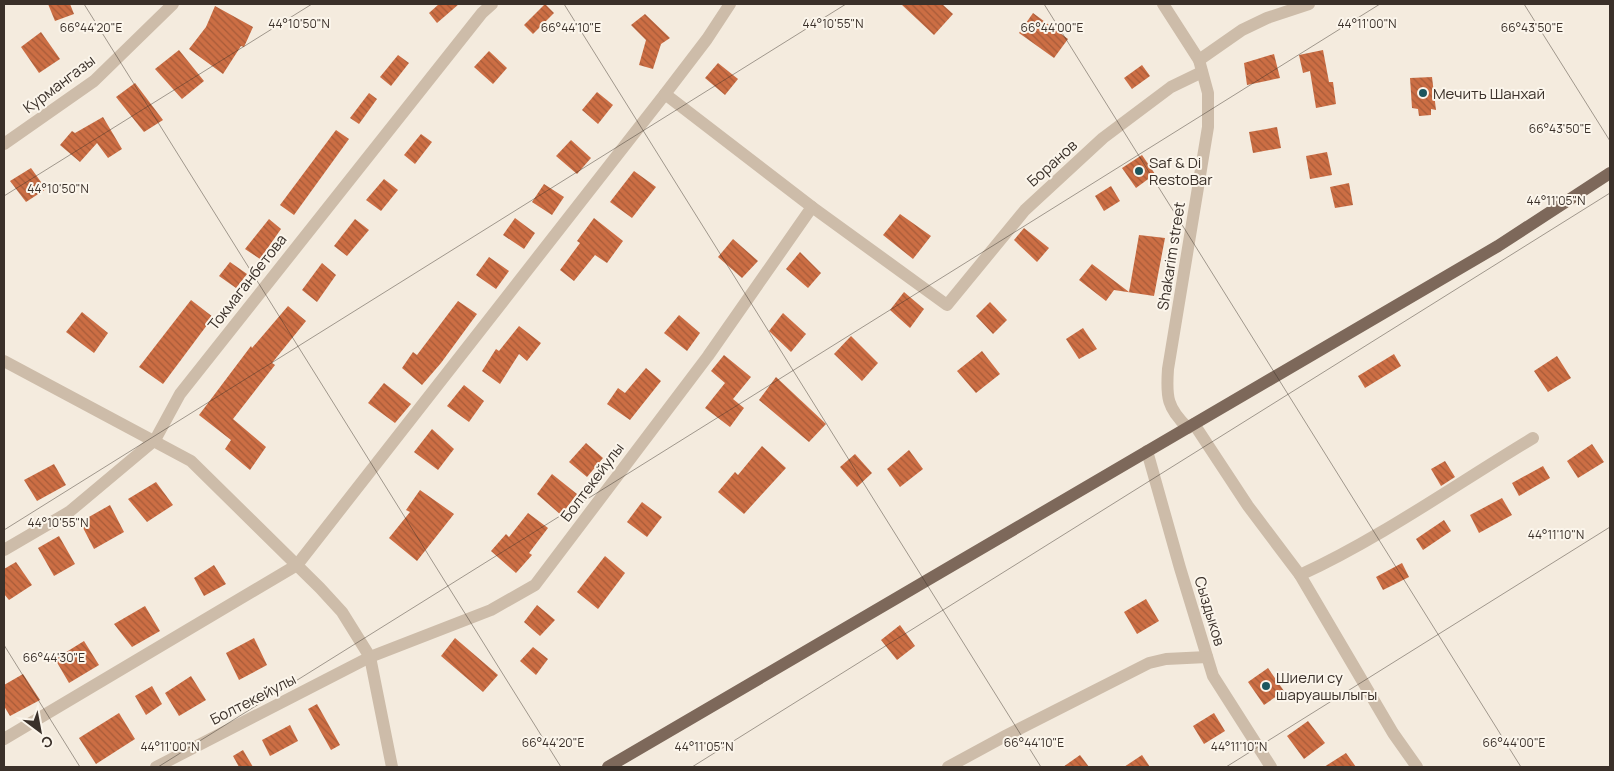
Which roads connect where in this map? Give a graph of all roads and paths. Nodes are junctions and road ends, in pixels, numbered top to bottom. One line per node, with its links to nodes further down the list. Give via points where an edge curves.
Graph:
1 (173, 4): 8 (street, Курмангазы, via 94,81)
2 (492, 4): 14 (street, Токмаганбетова, via 180,394)
3 (730, 4): 7 (street)
4 (1163, 4): 6 (street, Shakarim street)
5 (1309, 4): 6 (street, Боранов, via 1242,30)
6 (1201, 66): 10 (street, Боранов, via 1104,138 1025,210 947,305); 12 (street, Shakarim street, via 1208,93 1208,127 1166,391 1170,407)
7 (665, 94): 10 (street); 17 (street)
8 (4, 144)
9 (1610, 173): 12 (main road, via 1498,246)
10 (812, 207): 19 (street, Болтекейулы, via 708,356 534,585 491,610)
11 (9, 363): 14 (street)
12 (1191, 426): 15 (main road); 18 (street, Shakarim street)
13 (1532, 438): 18 (street, via 1374,535)
14 (155, 440): 16 (street, Токмаганбетова, via 69,512); 17 (street, via 190,461)
15 (1147, 451): 20 (street, Сыздыков); 24 (main road)
16 (4, 550)
17 (297, 565): 19 (street, via 342,612); 21 (street)
18 (1300, 575): 27 (street, Shakarim street, via 1393,733)
19 (370, 657): 22 (street, Болтекейулы); 23 (street)
20 (1207, 657): 25 (street, via 1149,663); 26 (street, Сыздыков, via 1213,676)
21 (4, 739)
22 (156, 767)
23 (392, 767)
24 (608, 767)
25 (948, 767)
26 (1271, 767)
27 (1417, 767)

